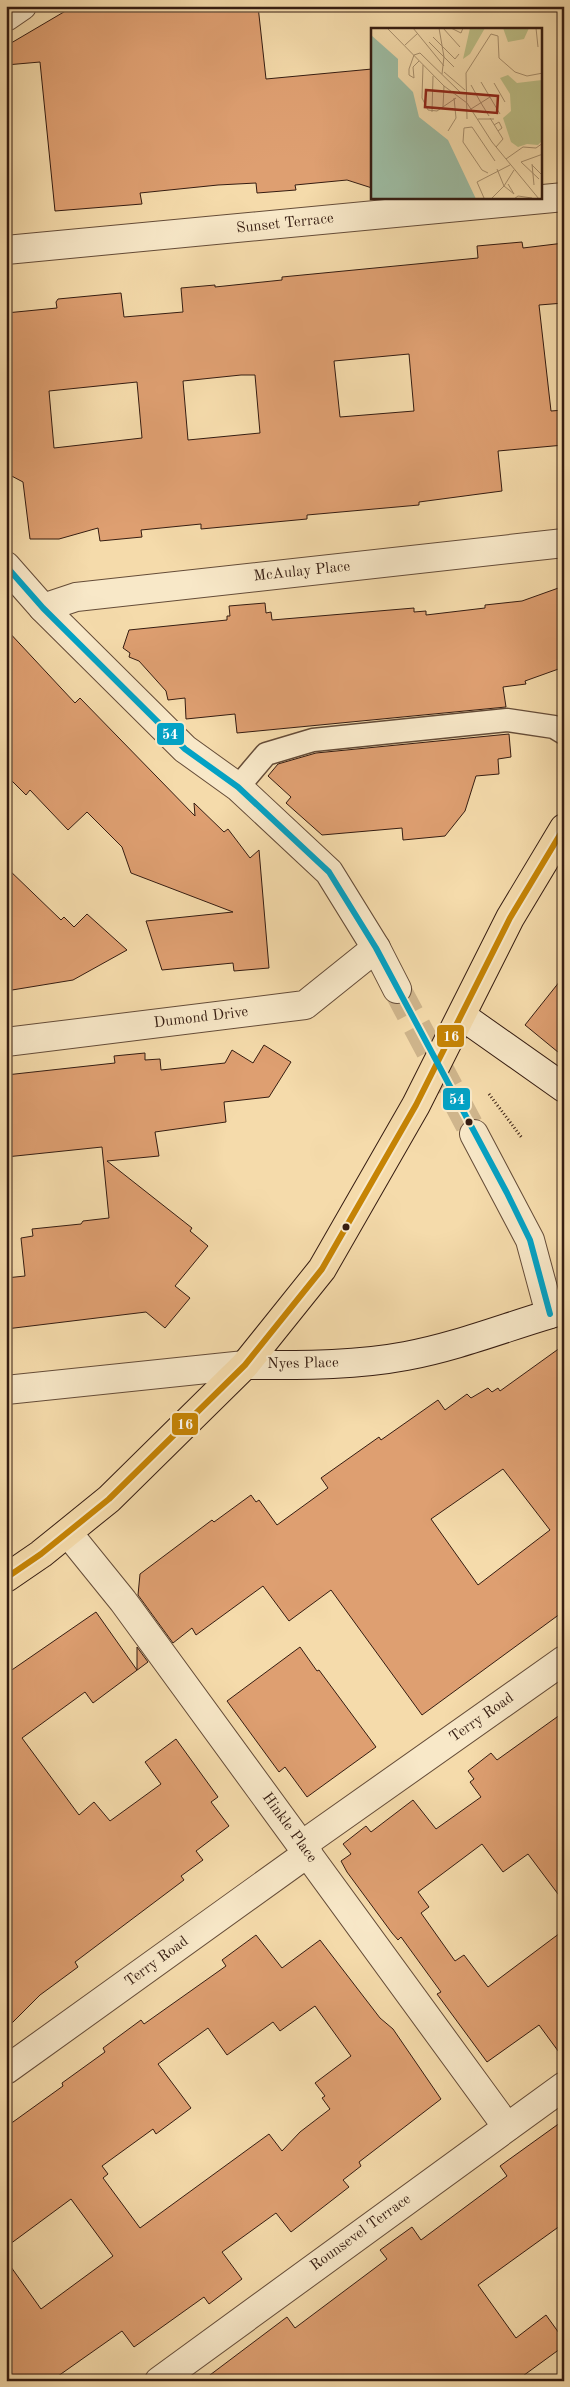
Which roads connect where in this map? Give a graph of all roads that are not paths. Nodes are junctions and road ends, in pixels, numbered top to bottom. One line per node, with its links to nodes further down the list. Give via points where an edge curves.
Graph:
1 (22, 6): 2 (street)
2 (6, 17)
3 (564, 197): 4 (street, Sunset Terrace)
4 (6, 250)
5 (564, 543): 7 (street, McAulay Place, via 76,597)
6 (6, 566): 7 (street)
7 (43, 608): 9 (street, via 185,749)
8 (564, 733): 9 (lane, via 554,726 507,720 314,740 266,754)
9 (238, 787): 11 (street, via 329,872)
10 (564, 828): 13 (highway, via 510,918)
11 (376, 948): 12 (street); 14 (street, Dumond Drive, via 305,1006)
12 (397, 988)
13 (462, 1016): 15 (street); 18 (highway, via 416,1106 322,1269)
14 (6, 1042)
15 (564, 1088)
16 (474, 1134): 17 (street, via 530,1240)
17 (557, 1311): 18 (street, Nyes Place, via 453,1345 405,1356 351,1364)
18 (245, 1366): 19 (street, Nyes Place); 20 (highway, via 109,1499)
19 (6, 1390)
20 (68, 1533): 21 (highway); 23 (street, Hinkle Place, via 123,1601)
21 (6, 1578)
22 (564, 1660): 23 (street, Terry Road)
23 (305, 1849): 24 (street, Terry Road); 26 (street, Hinkle Place)
24 (6, 2070)
25 (564, 2086): 26 (street, Rounsevel Terrace)
26 (507, 2127): 27 (street, Rounsevel Terrace)
27 (159, 2381)

